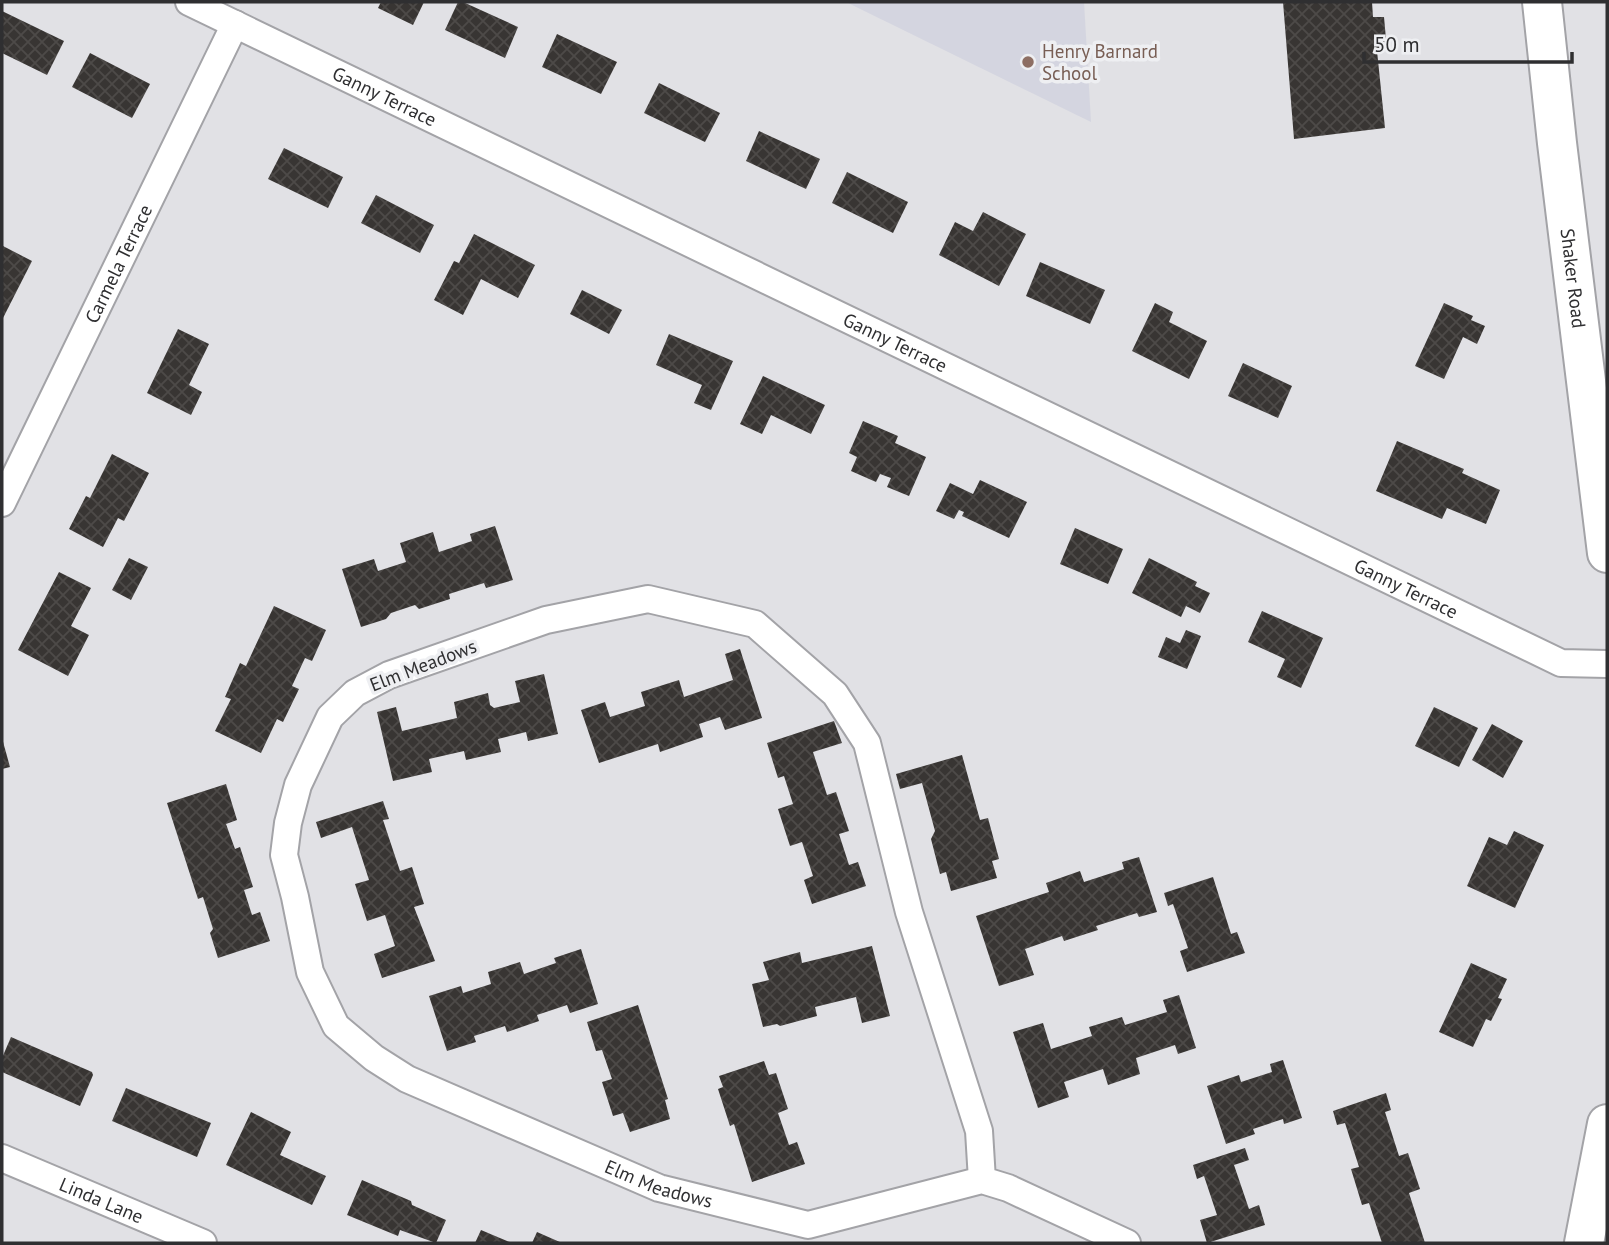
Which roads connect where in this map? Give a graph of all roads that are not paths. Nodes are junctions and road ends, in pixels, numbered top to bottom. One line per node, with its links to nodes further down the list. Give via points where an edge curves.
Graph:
1 (190, 2): 3 (street, Ganny Terrace)
2 (1542, 2): 5 (main road, Shaker Road)
3 (235, 24): 4 (street, Carmela Terrace); 6 (street, Ganny Terrace, via 1561,663)
4 (2, 503)
5 (1607, 554)
6 (1607, 664)
7 (1607, 1124): 12 (main road)
8 (2, 1158): 10 (street, Linda Lane)
9 (982, 1180): 9 (street, Elm Meadows, via 808,1225 659,1188 407,1079 374,1058 336,1026 310,972 284,855 298,785 330,717 355,693 389,674 546,620 648,598 755,624 835,694 867,743 909,912 979,1131); 11 (street)
10 (203, 1243)
11 (1127, 1243)
12 (1584, 1243)

